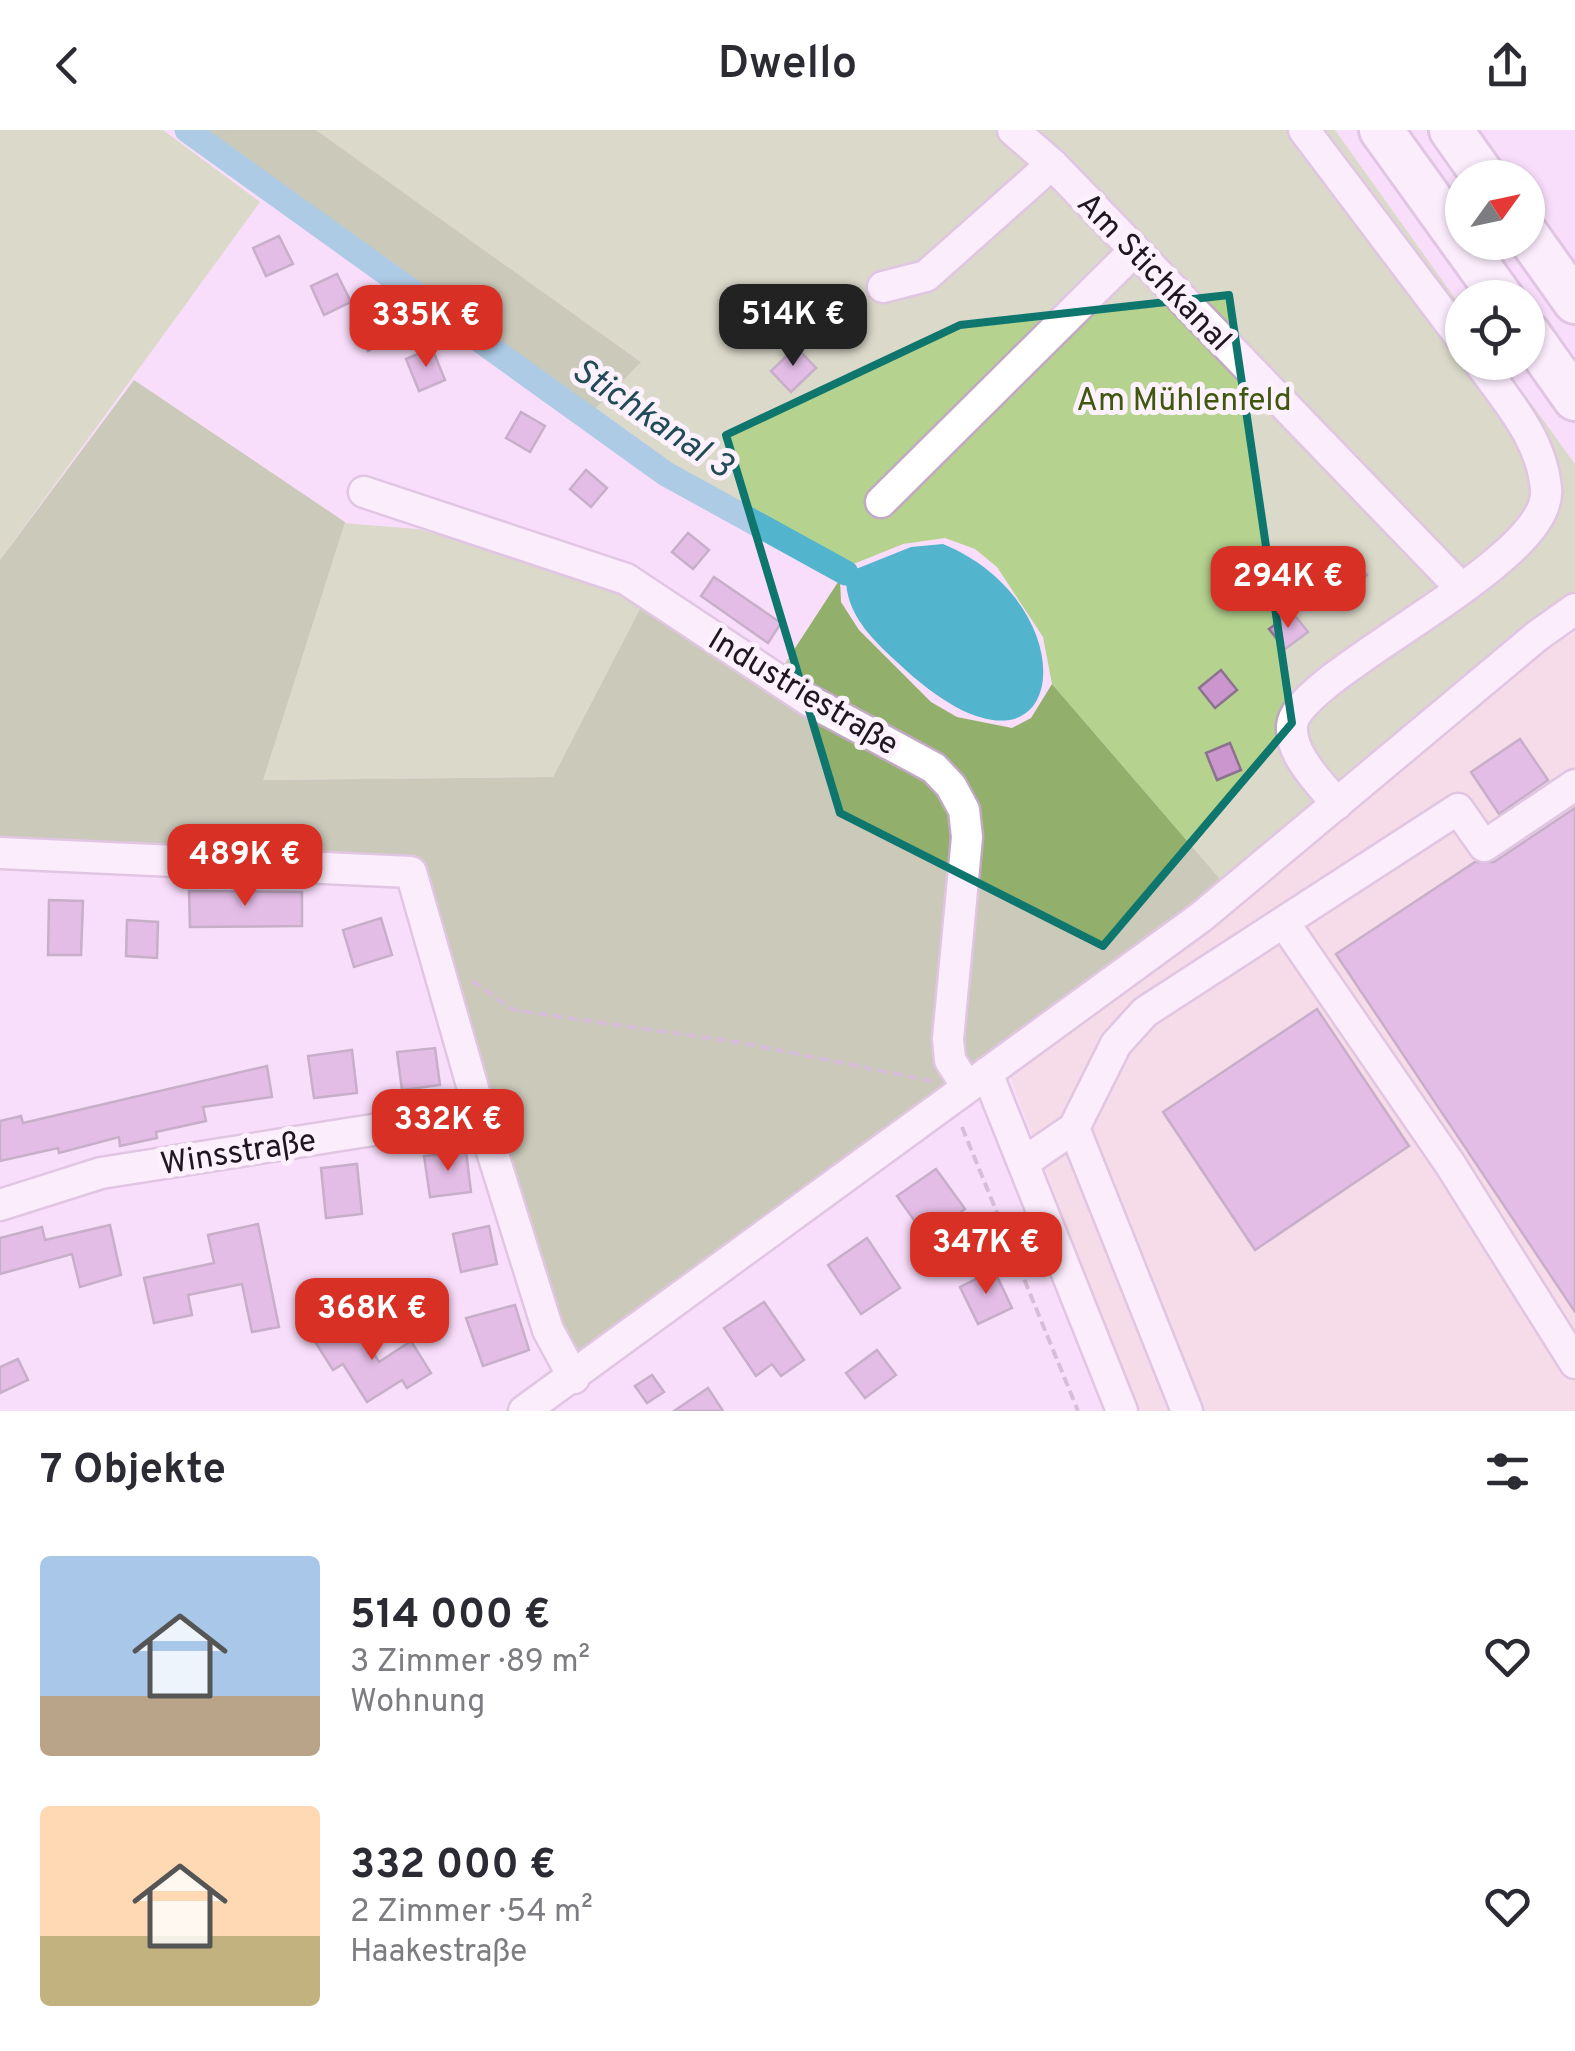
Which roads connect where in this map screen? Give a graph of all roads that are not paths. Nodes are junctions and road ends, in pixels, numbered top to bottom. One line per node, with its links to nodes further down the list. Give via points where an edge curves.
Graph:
1 (1012, 130): 6 (street, Am Stichkanal)
2 (1304, 130): 12 (street)
3 (1381, 130): 9 (highway)
4 (1451, 130): 5 (highway)
5 (1472, 160)
6 (1052, 164): 7 (street, Am Stichkanal); 10 (street, via 926,276)
7 (1135, 250): 17 (street); 18 (street, Am Stichkanal)
8 (1545, 260): 11 (highway)
9 (1489, 280)
10 (884, 287)
11 (1575, 302)
12 (1445, 317)
13 (1545, 357): 15 (highway)
14 (1491, 380): 18 (street, via 1534,442 1547,492 1544,513)
15 (1575, 399)
16 (364, 492): 24 (street, Industriestraße, via 626,579 810,701 942,777 964,810 968,837 948,1039 950,1060)
17 (881, 502)
18 (1461, 588): 21 (street, via 1299,709 1292,725 1297,749)
19 (1575, 610): 21 (street)
20 (1575, 785): 23 (street, via 1484,846 1458,809)
21 (1337, 804): 24 (street, via 1228,896)
22 (0, 853): 25 (street, via 411,872)
23 (1284, 923): 26 (street, via 1128,1026); 29 (street, via 1450,1164)
24 (968, 1087): 27 (street, Industriestraße); 30 (street)
25 (480, 1113): 28 (street, Winsstraße, via 101,1173); 30 (street, via 548,1330)
26 (1074, 1128): 27 (street); 33 (street)
27 (1023, 1163): 32 (street, Industriestraße)
28 (0, 1205)
29 (1575, 1363)
30 (574, 1378): 31 (street)
31 (524, 1411)
32 (1122, 1411)
33 (1187, 1411)

